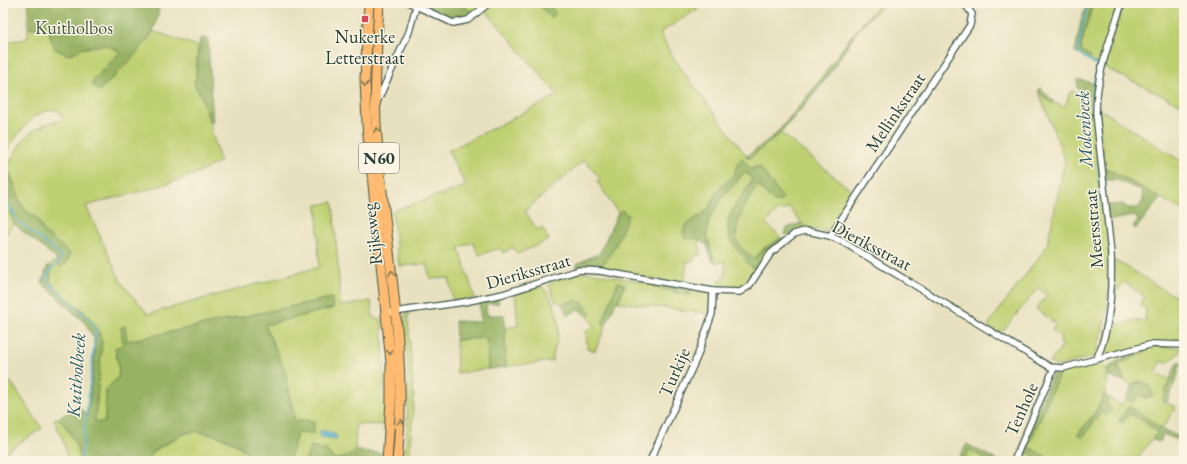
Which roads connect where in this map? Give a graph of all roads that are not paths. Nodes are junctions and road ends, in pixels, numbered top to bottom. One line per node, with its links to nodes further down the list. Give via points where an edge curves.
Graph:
1 (369, 3): 11 (highway, Rijksweg / N60, one-way to 11, via 365,79 367,125)
2 (379, 3): 7 (highway, Rijksweg / N60)
3 (489, 3): 6 (street, via 468,20 456,23 451,23)
4 (964, 3): 8 (street, Mellinkstraat, via 972,14 970,25)
5 (1122, 3): 13 (street, Meersstraat, via 1102,64 1096,101 1111,267 1108,311)
6 (414, 4): 7 (street, via 409,32)
7 (376, 104): 10 (highway, Rijksweg / N60, one-way to 7, via 381,176)
8 (830, 236): 9 (street, Dieriksstraat, via 805,231 794,234 771,253 747,289 735,292); 14 (street, Dieriksstraat)
9 (713, 291): 10 (street, Dieriksstraat, via 600,271 579,270 503,294); 17 (street, Turkije, via 712,314 697,357)
10 (397, 312): 11 (street, Dieriksstraat); 16 (highway, Rijksweg / N60, one-way to 10, via 402,393)
11 (387, 313): 15 (highway, Rijksweg / N60, one-way to 15, via 392,388)
12 (1184, 345): 13 (street, via 1153,344)
13 (1097, 358): 14 (street, via 1063,368)
14 (1054, 368): 18 (street, Tenhole)
15 (387, 461)
16 (397, 461)
17 (650, 461)
18 (1014, 461)

